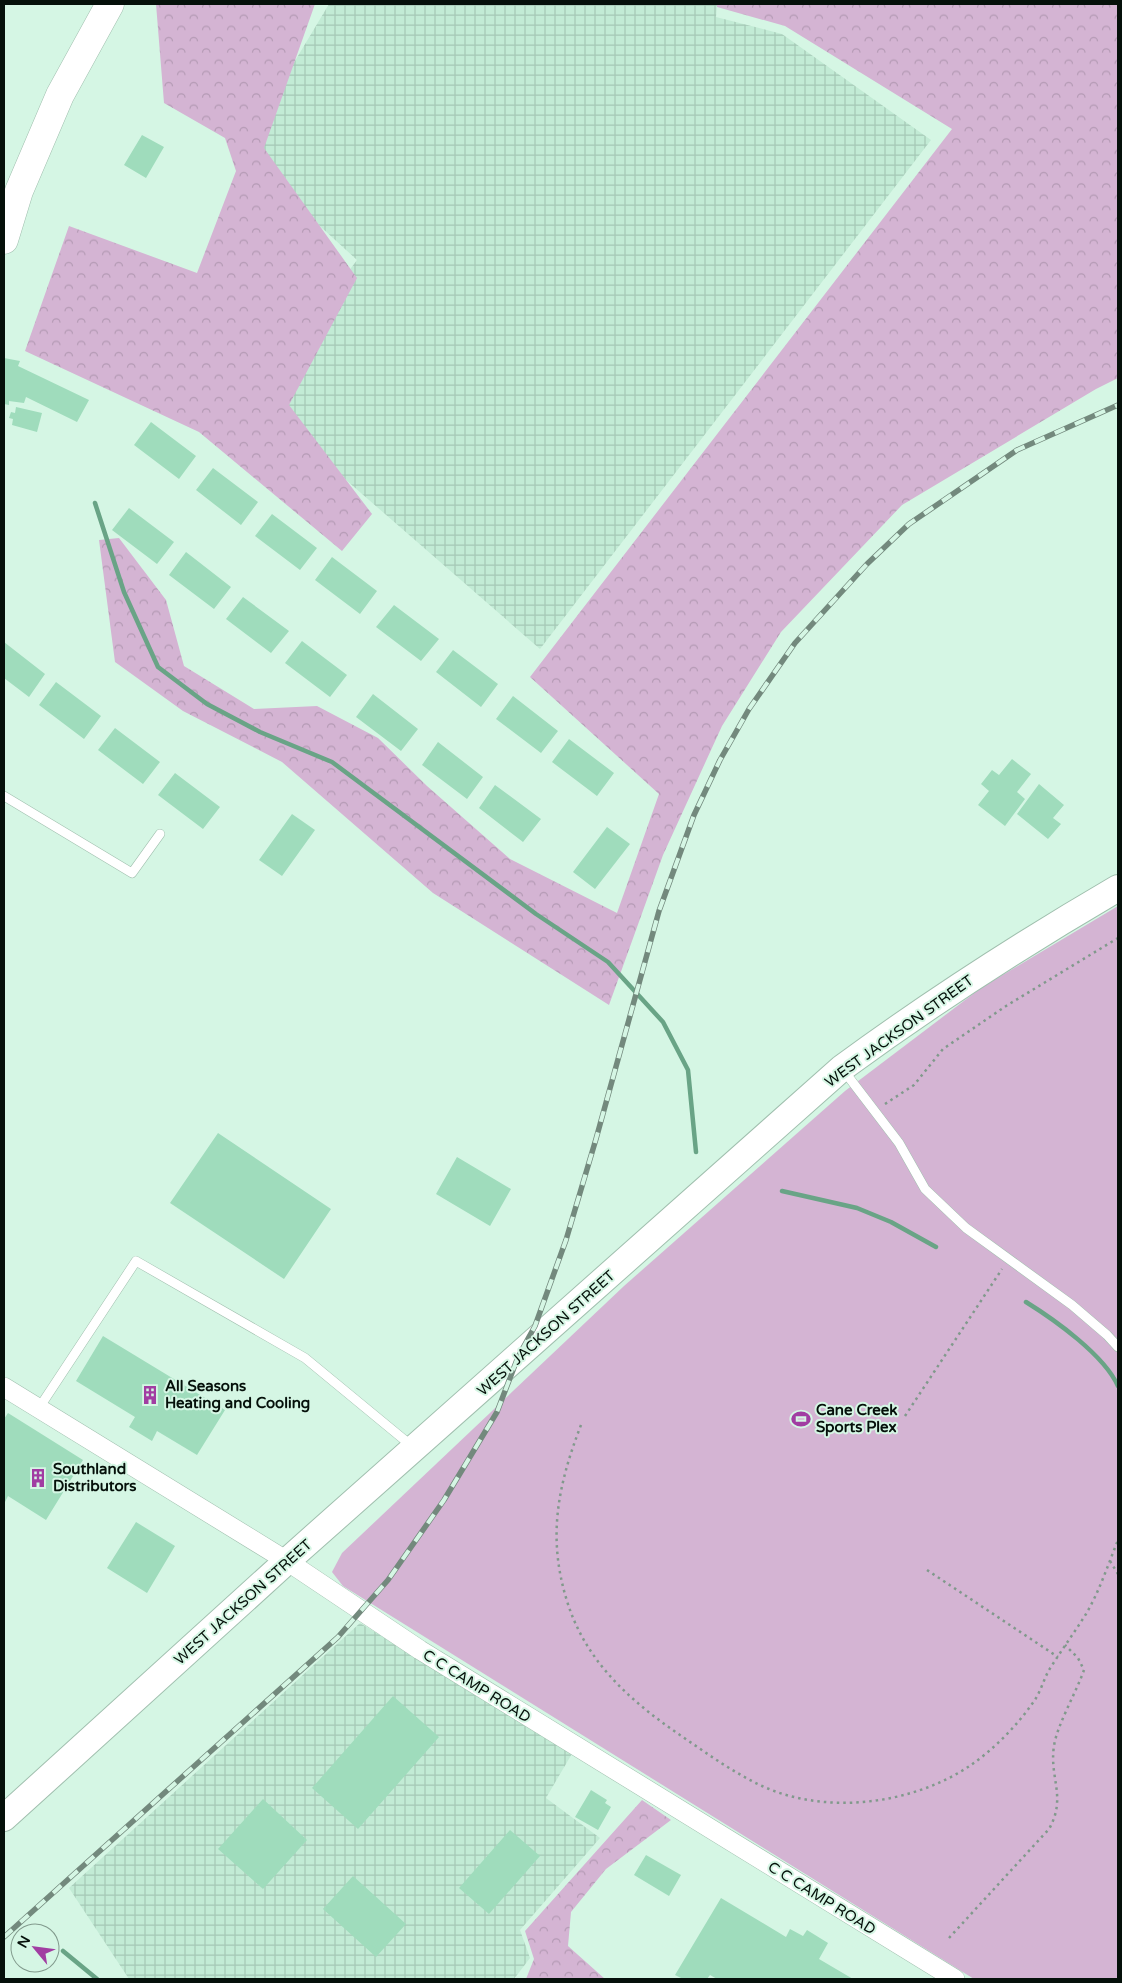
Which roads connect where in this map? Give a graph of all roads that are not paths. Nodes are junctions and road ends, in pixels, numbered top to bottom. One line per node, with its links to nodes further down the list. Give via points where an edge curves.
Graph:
1 (110, 4): 2 (main road, via 60,95 19,191)
2 (4, 240)
3 (4, 796): 4 (lane, via 132,873)
4 (160, 834)
5 (1118, 888): 6 (street, WEST JACKSON STREET, via 1042,932 928,1006)
6 (842, 1068): 7 (lane, via 899,1143 925,1189 966,1228 1072,1305 1108,1334); 10 (street, WEST JACKSON STREET)
7 (1118, 1347)
8 (4, 1387): 9 (street, C C CAMP ROAD)
9 (39, 1408): 10 (lane, via 136,1261 306,1358); 11 (street, C C CAMP ROAD)
10 (415, 1449): 11 (street, WEST JACKSON STREET)
11 (288, 1561): 12 (street, WEST JACKSON STREET); 13 (street, C C CAMP ROAD, via 420,1650)
12 (4, 1818)
13 (955, 1979)

